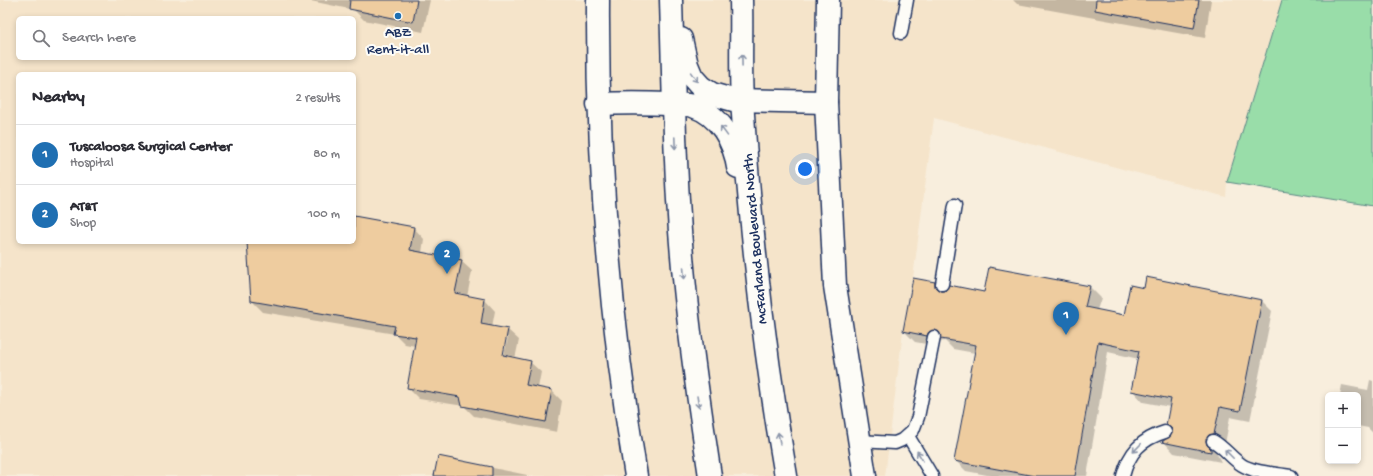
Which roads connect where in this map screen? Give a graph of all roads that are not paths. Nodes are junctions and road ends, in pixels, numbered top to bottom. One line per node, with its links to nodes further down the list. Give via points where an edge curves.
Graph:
1 (598, 0): 9 (main road)
2 (672, 0): 7 (main road, one-way to 7, via 692,77 712,94); 10 (main road)
3 (741, 0): 7 (main road, McFarland Boulevard North, one-way to 3)
4 (828, 0): 8 (main road)
5 (907, 0): 6 (lane)
6 (900, 33)
7 (742, 99): 8 (main road); 12 (main road, McFarland Boulevard North)
8 (826, 102): 17 (main road, via 835,286)
9 (598, 104): 10 (main road); 19 (main road, via 617,354)
10 (674, 104): 12 (main road, one-way to 10, via 736,154 723,128 713,118 692,106); 20 (main road, one-way to 20, via 686,296)
11 (956, 205): 13 (lane)
12 (752, 221): 21 (main road, McFarland Boulevard North, one-way to 12, via 763,335)
13 (942, 284)
14 (934, 337): 16 (lane, via 916,423)
15 (1165, 432): 24 (lane, one-way to 24, via 1154,435 1137,447 1126,464)
16 (908, 436): 17 (lane, via 887,444); 23 (lane, one-way to 16)
17 (859, 441): 22 (main road)
18 (1213, 441): 25 (lane, one-way to 18, via 1248,468)
19 (636, 476)
20 (710, 476)
21 (786, 476)
22 (865, 476)
23 (932, 476)
24 (1123, 476)
25 (1291, 476)

